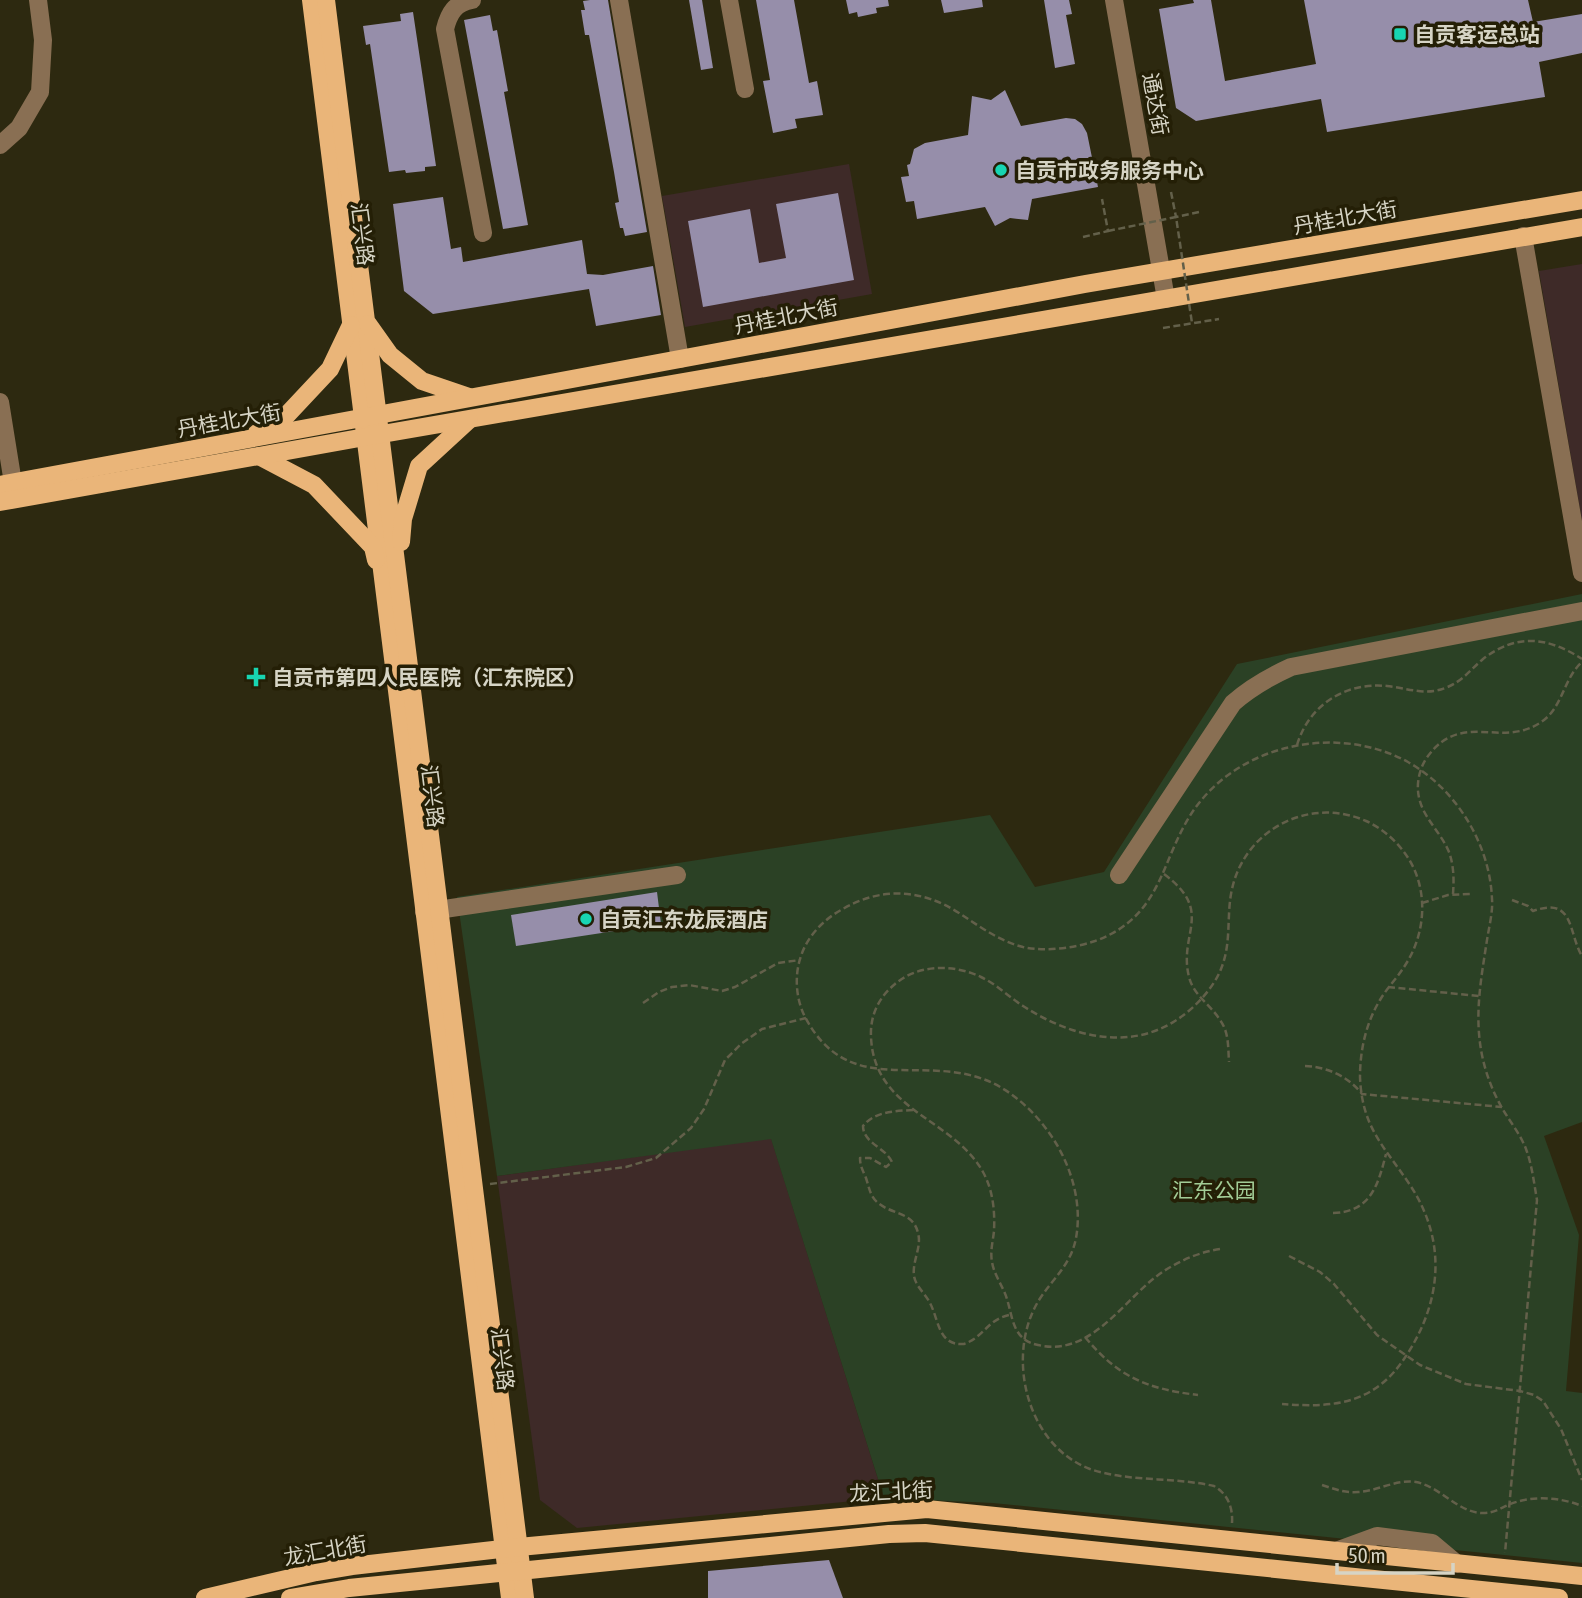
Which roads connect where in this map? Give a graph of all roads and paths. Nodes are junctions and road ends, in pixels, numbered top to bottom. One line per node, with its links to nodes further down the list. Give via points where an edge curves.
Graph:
1 (38, 0): 9 (street, via 43,40 40,92 19,128)
2 (311, 0): 23 (main road, 汇兴路)
3 (326, 0): 23 (main road)
4 (472, 0): 17 (street, via 455,7 445,29)
5 (619, 0): 26 (street)
6 (729, 0): 8 (street)
7 (1114, 0): 20 (street, 通达街)
8 (746, 89)
9 (0, 145)
10 (1171, 192): 14 (path)
11 (1102, 199): 16 (path)
12 (1582, 200): 20 (main road, 丹桂北大街)
13 (1199, 212): 14 (path)
14 (1176, 217): 16 (path, bridge); 24 (path, bridge)
15 (1582, 227): 18 (main road, 丹桂北大街)
16 (1108, 231): 19 (path)
17 (483, 233)
18 (1523, 236): 21 (main road, 丹桂北大街); 36 (street)
19 (1083, 237)
20 (1162, 271): 21 (street, 通达街); 26 (main road, 丹桂北大街)
21 (1166, 299): 30 (main road, 丹桂北大街)
22 (1219, 319): 24 (path)
23 (358, 323): 27 (main road, via 422,382); 29 (main road, 汇兴路); 32 (main road, via 330,369 285,417)
24 (1192, 323): 25 (path)
25 (1163, 328)
26 (680, 359): 27 (main road, 丹桂北大街)
27 (472, 398): 29 (main road, 丹桂北大街)
28 (0, 402): 34 (street)
29 (370, 417): 31 (main road, 汇兴路); 32 (main road, 丹桂北大街)
30 (470, 419): 31 (main road, 丹桂北大街); 37 (main road, via 419,466)
31 (372, 436): 33 (main road, 丹桂北大街); 37 (main road, 汇兴路)
32 (247, 440): 34 (main road, 丹桂北大街)
33 (259, 456): 35 (main road, 丹桂北大街); 37 (main road, via 314,485 373,547)
34 (6, 484)
35 (0, 502)
36 (1582, 573)
37 (391, 584): 49 (main road, 汇兴路)
38 (1582, 611): 42 (street, via 1292,667 1269,677 1233,703)
39 (1582, 661): 40 (path, via 1553,645 1526,640 1495,651 1444,689 1355,688 1321,706 1309,718); 41 (path, via 1545,719 1506,734 1481,730 1455,733 1433,748)
40 (1297, 745): 41 (path, via 1348,743 1378,750); 43 (path, via 1253,760 1217,785 1185,825)
41 (1420, 771): 45 (path, via 1420,801 1453,865); 53 (path, via 1458,805 1476,835 1486,869 1493,900)
42 (1119, 874)
43 (1164, 874): 51 (path, via 1156,891 1122,927 1075,947 1025,947 1001,939 929,897 879,894 828,918 813,934); 54 (path, via 1176,883 1191,909 1189,976)
44 (677, 875): 49 (street)
45 (1453, 894): 46 (path); 48 (path)
46 (1471, 894)
47 (1512, 900): 50 (path, via 1533,911 1560,910 1568,918)
48 (1422, 903): 52 (path, via 1416,944); 54 (path, via 1407,856 1374,825 1331,812 1287,821 1262,837 1243,860 1232,888 1227,951 1217,978)
49 (432, 911): 64 (main road); 80 (main road, 汇兴路)
50 (1582, 956)
51 (800, 960): 55 (path, via 778,963 722,991 673,987); 56 (path, via 796,979)
52 (1388, 988): 53 (path); 60 (path, via 1366,1031 1361,1053)
53 (1479, 996): 61 (path, via 1482,1056)
54 (1200, 1000): 57 (path, via 1221,1020 1229,1042); 59 (path, via 1157,1030 1111,1038 1060,1026 978,975 924,970 896,983 873,1013 871,1043)
55 (643, 1003)
56 (806, 1018): 59 (path, via 828,1047 847,1060); 64 (path, via 762,1029 741,1044 725,1060 691,1128 656,1158 626,1167)
57 (1229, 1062)
58 (1305, 1066): 60 (path, via 1348,1079)
59 (876, 1069): 62 (path); 70 (path, via 927,1069 985,1079 1031,1109 1064,1156 1075,1189 1077,1236 1069,1260 1039,1300)
60 (1362, 1094): 61 (path); 63 (path, via 1371,1129)
61 (1502, 1107): 72 (path, via 1526,1149 1537,1200)
62 (914, 1110): 68 (path, via 962,1145 988,1184 994,1216 992,1263); 68 (path, via 885,1112 863,1126 866,1136 892,1162 886,1167 860,1158 870,1191 879,1204 905,1215 915,1225 919,1243 914,1276 943,1336 964,1344 995,1319)
63 (1386, 1154): 65 (path, via 1379,1184 1371,1195 1353,1210); 71 (path, via 1428,1219 1436,1263 1425,1323)
64 (474, 1186): 80 (main road)
65 (1333, 1213)
66 (1220, 1249): 69 (path, via 1162,1272)
67 (1289, 1256): 71 (path, via 1320,1272 1377,1335)
68 (1009, 1315): 70 (path)
69 (1085, 1337): 70 (path, via 1060,1346); 73 (path, via 1113,1366 1142,1384)
70 (1025, 1340): 79 (path, via 1022,1368 1029,1401 1056,1445 1096,1471 1214,1486 1224,1492 1230,1507)
71 (1406, 1356): 72 (path, via 1450,1380); 74 (path, via 1380,1384 1347,1402)
72 (1520, 1391): 75 (path, via 1543,1401 1553,1413); 77 (path)
73 (1198, 1395)
74 (1282, 1404)
75 (1582, 1480)
76 (1322, 1485): 77 (path, via 1359,1492 1412,1481 1476,1513 1496,1512)
77 (1509, 1504): 78 (path, via 1542,1498); 81 (path)
78 (1582, 1506)
79 (1231, 1541): 80 (main road, 龙汇北街, via 927,1509); 81 (main road, 龙汇北街)
80 (511, 1547): 82 (main road); 85 (main road, 龙汇北街, via 316,1572)
81 (1504, 1569): 83 (main road, 龙汇北街)
82 (514, 1572): 84 (main road, 龙汇北街, via 876,1535 925,1534); 86 (main road, 龙汇北街); 87 (main road); 88 (main road)
83 (1582, 1576)
84 (1446, 1593): 89 (main road, 龙汇北街)
85 (205, 1598)
86 (290, 1598)
87 (510, 1598)
88 (525, 1598)
89 (1559, 1598)

